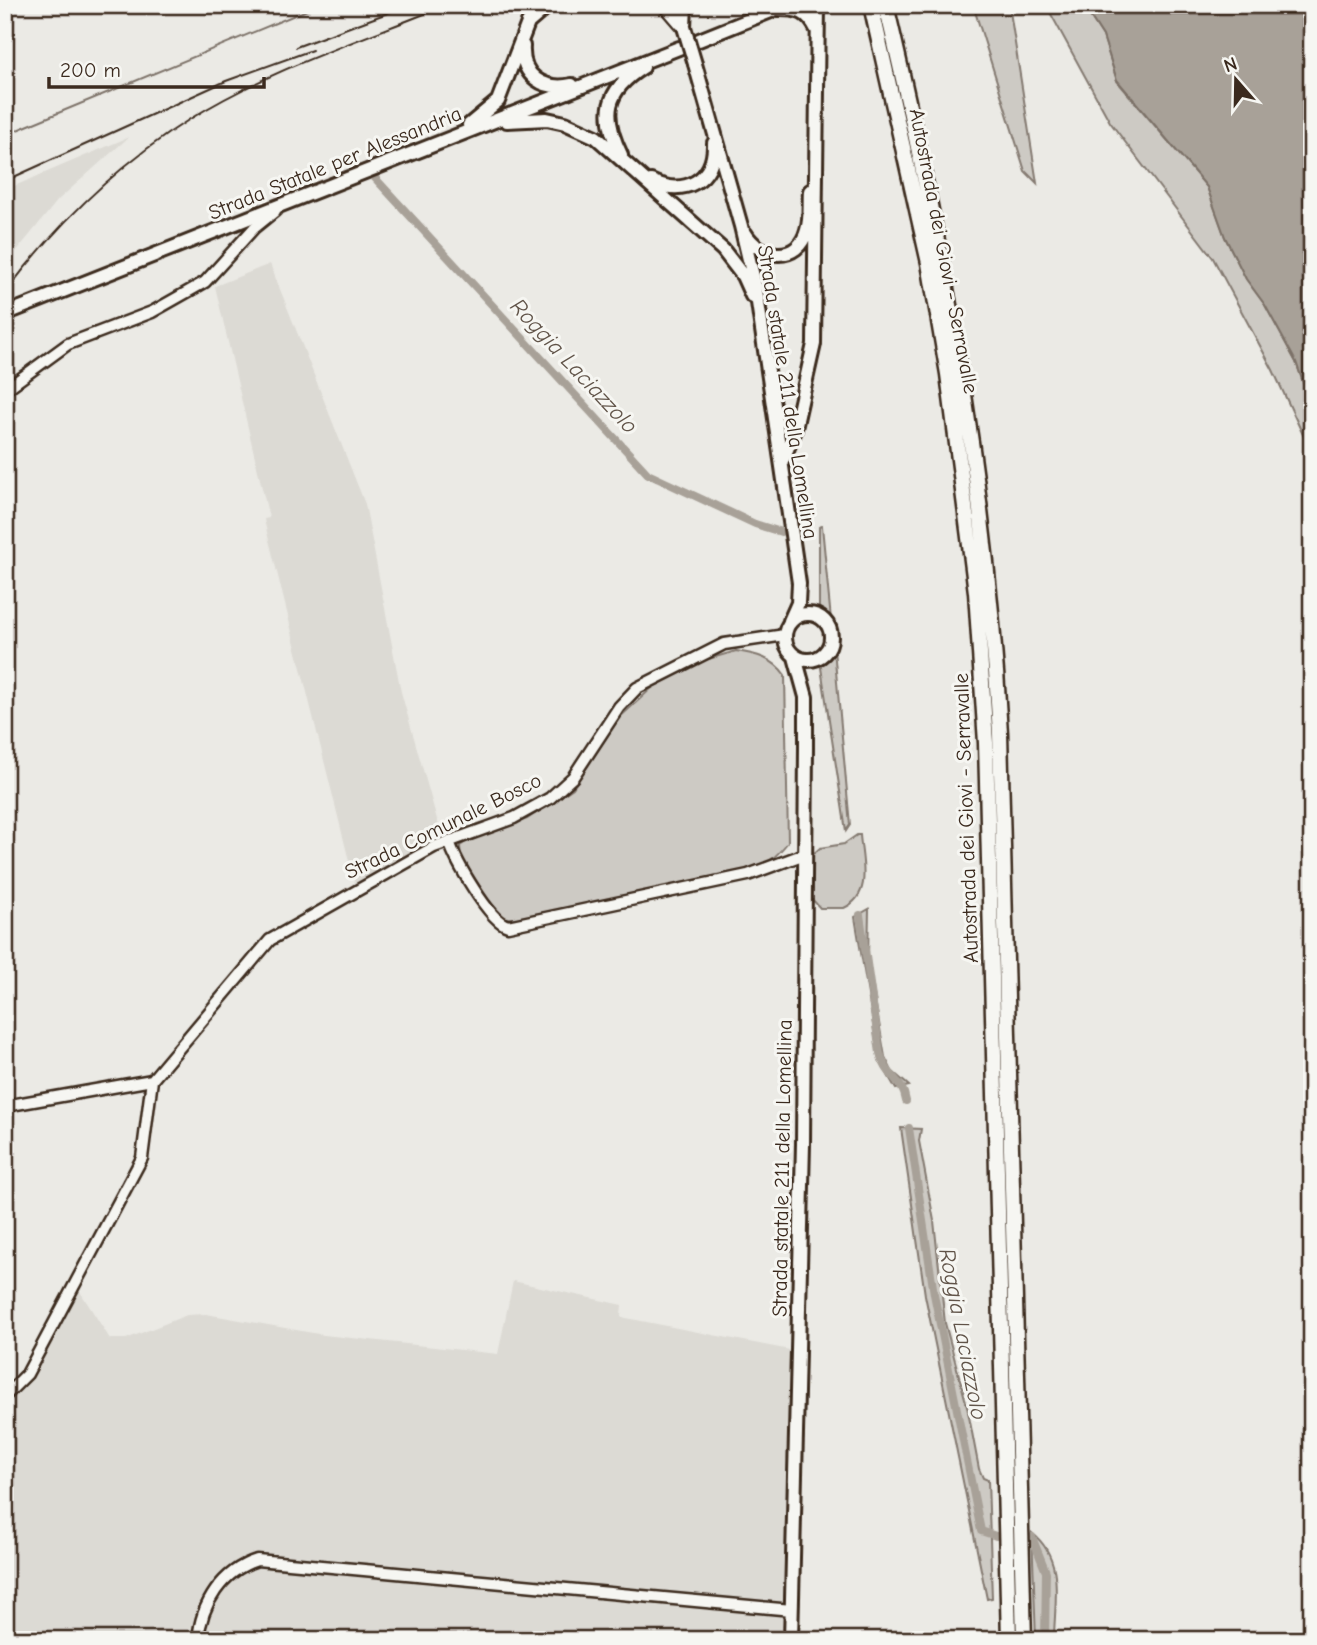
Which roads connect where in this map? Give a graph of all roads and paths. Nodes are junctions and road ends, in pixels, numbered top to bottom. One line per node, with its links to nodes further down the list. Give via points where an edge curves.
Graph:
1 (549, 5): 10 (main road, via 535,14)
2 (665, 5): 9 (main road)
3 (678, 5): 9 (main road, Strada statale 211 della Lomellina)
4 (685, 5): 9 (main road)
5 (818, 5): 11 (main road)
6 (828, 5): 11 (main road)
7 (781, 7): 11 (main road, via 802,11); 12 (main road)
8 (879, 8): 43 (highway, Autostrada dei Giovi - Serravalle, via 936,306 976,592 986,743); 44 (highway, Autostrada dei Giovi - Serravalle, via 953,314 976,464 995,642)
9 (684, 27): 16 (main road, Strada statale 211 della Lomellina, bridge)
10 (524, 31): 15 (main road, via 523,61 542,84 559,88); 18 (main road, via 498,101 478,120)
11 (818, 34): 19 (main road)
12 (699, 40)
13 (679, 48): 14 (main road, Strada Statale per Alessandria)
14 (666, 53): 15 (main road, Strada Statale per Alessandria); 20 (main road, via 623,82 612,99 611,131)
15 (609, 75): 17 (main road, Strada Statale per Alessandria)
16 (710, 115): 21 (main road, via 714,154 701,179 673,189); 23 (main road, Strada statale 211 della Lomellina)
17 (479, 127): 18 (main road, Strada Statale per Alessandria); 20 (main road, via 527,118 556,121 596,137)
18 (442, 141): 22 (main road, Strada Statale per Alessandria)
19 (816, 142): 23 (main road, via 808,229 799,246 767,254 754,246); 27 (main road, via 814,344 794,433)
20 (623, 158): 21 (main road)
21 (644, 178): 25 (main road, via 733,261)
22 (288, 203): 24 (main road, Strada Statale per Alessandria); 26 (street, via 254,228 205,282 152,312 68,344)
23 (741, 226): 25 (main road, Strada statale 211 della Lomellina)
24 (5, 314)
25 (762, 324): 27 (main road, Strada statale 211 della Lomellina)
26 (5, 390)
27 (782, 461): 28 (main road, Strada statale 211 della Lomellina)
28 (799, 583): 29 (main road, Strada statale 211 della Lomellina); 30 (main road, Strada statale 211 della Lomellina, via 798,603)
29 (819, 617): 30 (main road, via 802,614); 33 (main road, Strada statale 211 della Lomellina, via 831,637 830,647)
30 (790, 621): 31 (main road, Strada statale 211 della Lomellina)
31 (785, 635): 32 (main road, Strada statale 211 della Lomellina); 35 (street, Strada Comunale Bosco, via 724,644 637,688 562,788 522,814)
32 (795, 657): 33 (main road); 34 (main road, Strada statale 211 della Lomellina)
33 (819, 658): 34 (main road, Strada statale 211 della Lomellina)
34 (806, 697): 36 (main road, Strada statale 211 della Lomellina)
35 (449, 841): 36 (street, via 494,918 508,926 760,872); 37 (street, Strada Comunale Bosco, via 271,940)
36 (805, 855): 40 (main road, Strada statale 211 della Lomellina)
37 (152, 1080): 38 (street); 39 (street, via 142,1158 27,1374)
38 (5, 1106)
39 (5, 1396)
40 (792, 1610): 41 (street, via 257,1560 223,1580 201,1622); 42 (main road, Strada statale 211 della Lomellina)
41 (198, 1640)
42 (792, 1640)
43 (1009, 1640)
44 (1024, 1640)

